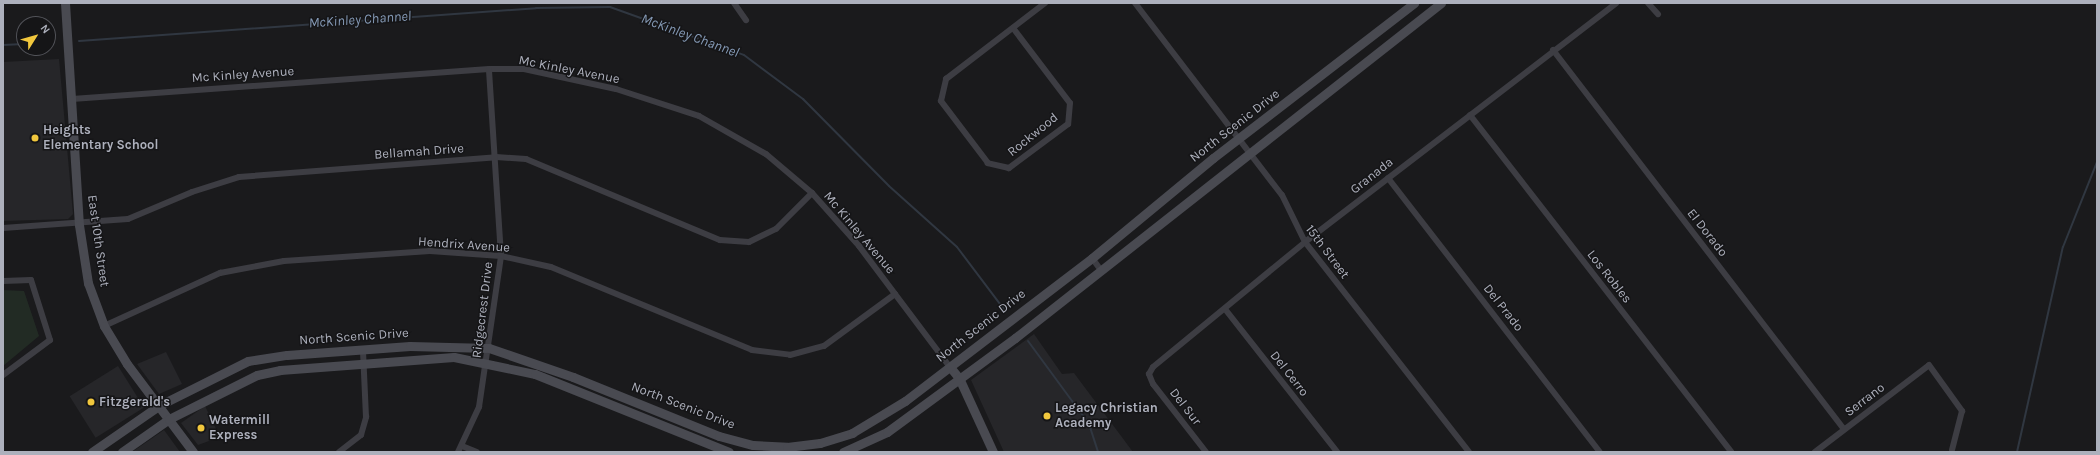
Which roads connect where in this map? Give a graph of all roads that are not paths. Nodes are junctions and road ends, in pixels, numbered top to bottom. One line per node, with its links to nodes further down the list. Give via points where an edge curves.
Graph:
1 (65, 3): 14 (main road, East 10th Street)
2 (734, 3): 10 (street)
3 (1045, 3): 11 (street, Rockwood)
4 (1135, 3): 16 (street, 15th Street)
5 (1414, 3): 16 (main road, North Scenic Drive)
6 (1441, 3): 17 (main road)
7 (1616, 3): 12 (street, Granada)
8 (1648, 3): 9 (street)
9 (1658, 14)
10 (746, 20)
11 (1013, 28): 11 (street, Rockwood, via 946,79 941,101 988,163 1010,168 1068,124 1070,103)
12 (1553, 50): 15 (street, Granada); 42 (street, El Dorado)
13 (489, 69): 14 (street, Mc Kinley Avenue); 18 (street, Ridgecrest Drive); 20 (street, Mc Kinley Avenue, via 524,69 608,88 699,116 766,154)
14 (72, 99): 21 (main road, East 10th Street)
15 (1470, 115): 19 (street, Granada); 59 (street, Los Robles)
16 (1239, 139): 17 (street, 15th Street); 25 (main road, North Scenic Drive)
17 (1249, 152): 23 (street, 15th Street, via 1282,195); 26 (main road)
18 (496, 158): 20 (street, Bellamah Drive, via 526,159 720,240 749,242 776,229); 21 (street, Bellamah Drive, via 238,177 192,192 128,219); 24 (street, Ridgecrest Drive)
19 (1388, 178): 23 (street, Granada); 58 (street, Del Prado)
20 (812, 193): 28 (street, Mc Kinley Avenue)
21 (79, 225): 22 (street, Bellamah Drive); 30 (main road, East 10th Street, via 88,283)
22 (3, 228)
23 (1304, 242): 29 (street, Granada); 57 (street, 15th Street)
24 (501, 256): 28 (street, Hendrix Avenue, via 551,267 752,350 790,355 824,346); 30 (street, Hendrix Avenue, via 430,251 284,261 220,273); 31 (street, Ridgecrest Drive)
25 (1092, 258): 26 (street); 35 (main road, North Scenic Drive)
26 (1100, 269): 38 (main road)
27 (3, 281): 37 (street, via 31,280 50,340)
28 (895, 294): 35 (street, Mc Kinley Avenue)
29 (1225, 309): 36 (street, Granada); 56 (street, Del Cerro)
30 (104, 326): 39 (main road, East 10th Street)
31 (489, 348): 32 (main road, North Scenic Drive); 33 (street, Ridgecrest Drive); 40 (main road, North Scenic Drive, via 534,362)
32 (363, 350): 34 (street); 39 (main road, North Scenic Drive, via 248,362)
33 (488, 362): 34 (main road, North Scenic Drive, via 454,357); 43 (main road, North Scenic Drive, via 535,374); 44 (street, Ridgecrest Drive, via 479,407)
34 (364, 364): 41 (main road, North Scenic Drive, via 257,375); 49 (street, via 366,417 361,435)
35 (950, 367): 38 (main road); 40 (main road, North Scenic Drive, via 880,418 852,433 820,443 788,446 753,445 719,436)
36 (1149, 374): 55 (street, Del Sur)
37 (3, 375)
38 (959, 378): 53 (main road, via 887,432); 54 (main road)
39 (160, 405): 41 (main road, East 10th Street); 46 (main road, North Scenic Drive)
40 (675, 418): 43 (street)
41 (169, 419): 47 (main road, North Scenic Drive); 48 (main road, East 10th Street)
42 (1844, 429): 45 (street, Serrano, via 1928,365 1962,411); 60 (street, Serrano)
43 (671, 430): 52 (main road, North Scenic Drive)
44 (462, 446): 50 (street, Ridgecrest Drive); 51 (street)
45 (1952, 450)
46 (92, 452)
47 (122, 452)
48 (193, 452)
49 (339, 452)
50 (458, 452)
51 (477, 452)
52 (729, 452)
53 (843, 452)
54 (994, 452)
55 (1206, 452)
56 (1336, 452)
57 (1469, 452)
58 (1600, 452)
59 (1731, 452)
60 (1815, 452)

